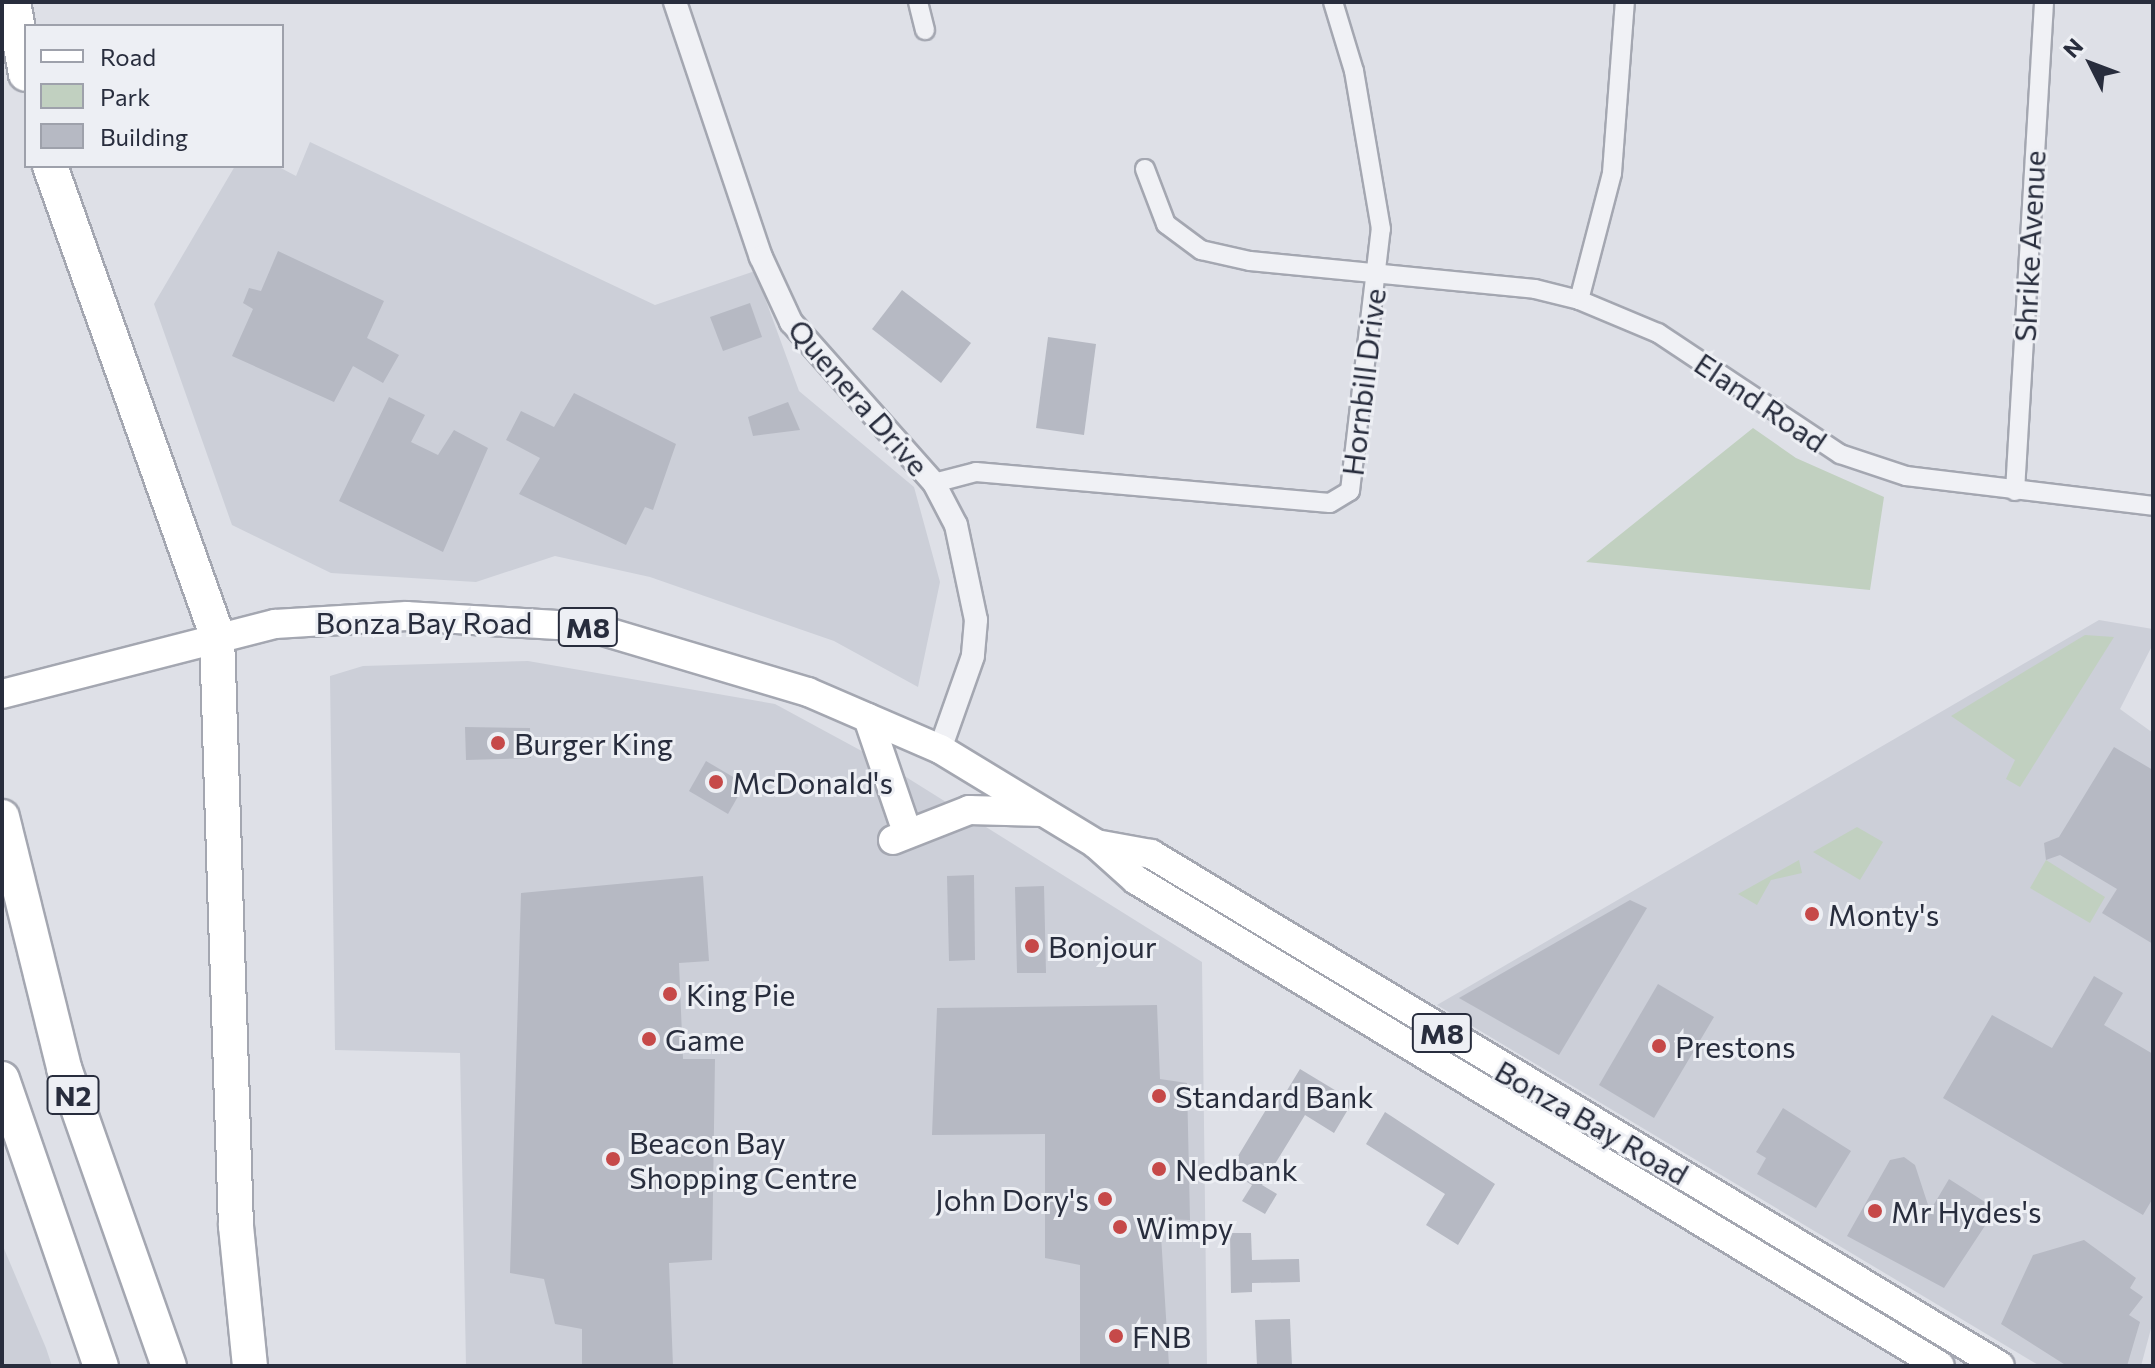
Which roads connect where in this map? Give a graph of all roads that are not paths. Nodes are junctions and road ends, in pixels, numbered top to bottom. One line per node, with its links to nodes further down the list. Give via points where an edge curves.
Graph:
1 (13, 2): 8 (highway)
2 (675, 2): 13 (street, Quenera Drive, via 761,257 791,322)
3 (918, 2): 7 (street)
4 (1333, 2): 11 (street, Hornbill Drive, via 1376,182)
5 (1625, 2): 12 (street, via 1612,173)
6 (2044, 2): 14 (street, Shrike Avenue)
7 (925, 30)
8 (24, 63)
9 (51, 168): 16 (highway)
10 (1145, 169): 11 (street, Eland Road, via 1166,224 1201,250)
11 (1377, 273): 12 (street, Eland Road); 13 (street, Hornbill Drive, via 1350,491 1330,503 976,472)
12 (1579, 300): 14 (street, Eland Road, via 1658,333 1840,454 1906,476)
13 (934, 483): 19 (street, Quenera Drive, via 956,525 976,620 973,656)
14 (2015, 491): 15 (street, Eland Road)
15 (2153, 506)
16 (217, 636): 17 (main road, Bonza Bay Road / M8); 18 (main road, Bonza Bay Road / M8, via 275,624 407,616 532,619 668,647); 26 (highway, via 236,1226)
17 (2, 694)
18 (868, 718): 19 (main road, Bonza Bay Road / M8); 20 (main road, via 898,830 969,810)
19 (940, 749): 20 (main road, Bonza Bay Road / M8)
20 (1043, 812): 22 (main road, Bonza Bay Road / M8)
21 (2, 817): 25 (highway, N2, via 64,1068)
22 (1096, 844): 27 (main road, Bonza Bay Road / M8, via 1136,880); 28 (main road, Bonza Bay Road / M8, via 1151,854)
23 (2, 1079): 24 (highway, N2)
24 (101, 1366)
25 (169, 1366)
26 (250, 1366)
27 (1940, 1366)
28 (2000, 1366)

